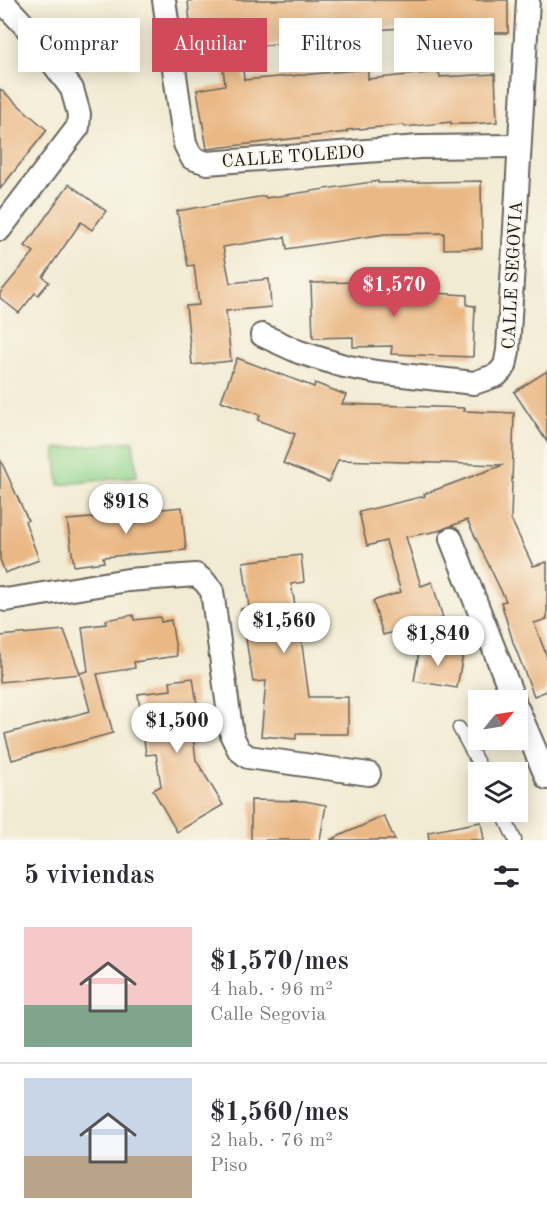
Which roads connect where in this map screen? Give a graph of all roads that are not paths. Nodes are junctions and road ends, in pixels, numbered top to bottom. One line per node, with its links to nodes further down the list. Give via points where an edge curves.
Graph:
1 (1, 0): 5 (street, via 72,89 79,114 78,127)
2 (164, 0): 4 (street, CALLE TOLEDO, via 185,144 192,158 207,163 418,147)
3 (528, 0): 4 (street, CALLE SEGOVIA)
4 (519, 146): 6 (street, CALLE SEGOVIA, via 508,351 506,366 497,375 474,383 376,372 299,352)
5 (0, 229)
6 (262, 335)
7 (450, 539): 9 (street)
8 (0, 598): 13 (street, via 128,580 196,576 212,591 232,736 239,750 248,757)
9 (510, 690)
10 (459, 728): 12 (lane)
11 (528, 733): 14 (street)
12 (478, 762)
13 (369, 774)
14 (547, 778)
15 (507, 822): 16 (lane)
16 (515, 840)

